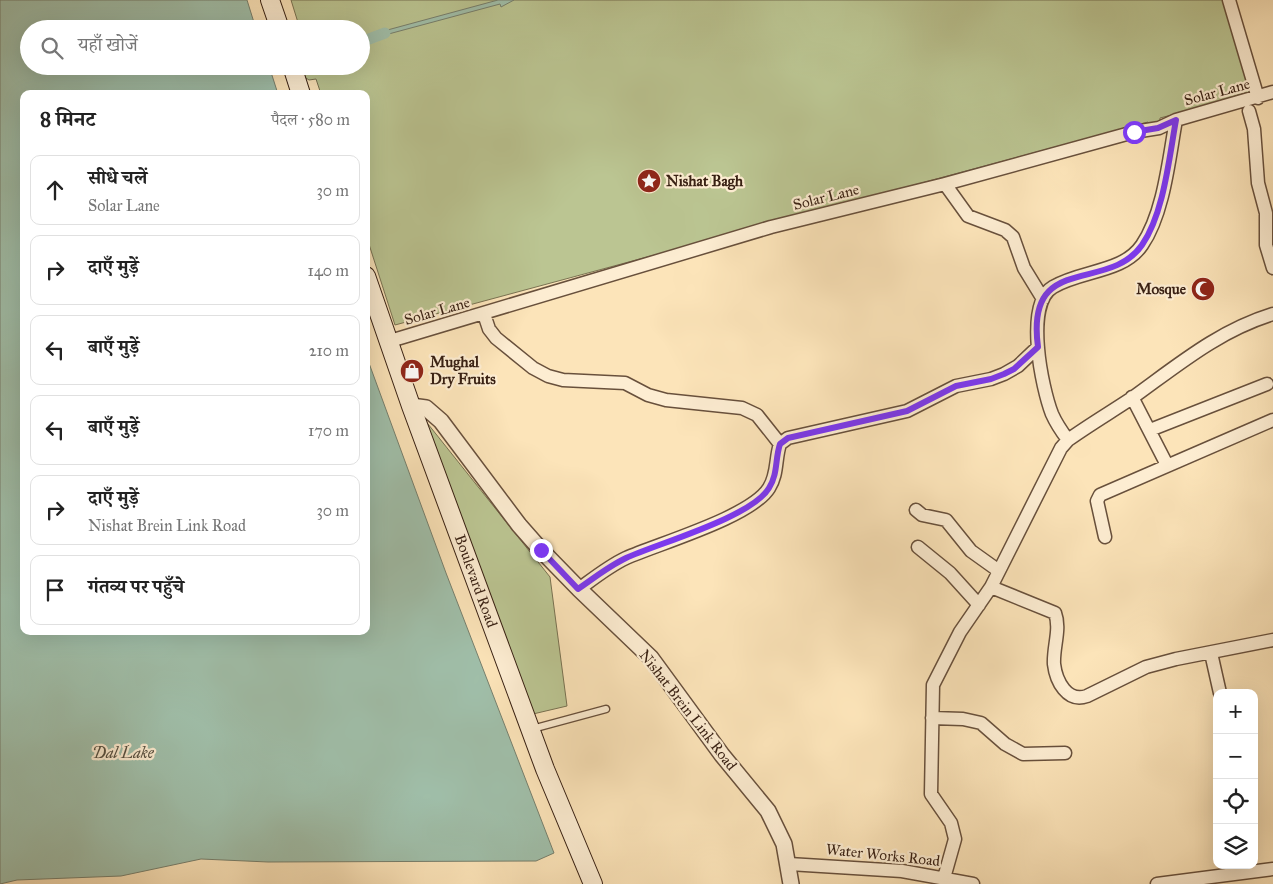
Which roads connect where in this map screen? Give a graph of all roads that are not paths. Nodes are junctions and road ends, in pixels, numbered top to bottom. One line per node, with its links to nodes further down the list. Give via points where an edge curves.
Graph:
1 (270, 0): 3 (main road)
2 (1229, 0): 7 (street)
3 (277, 20)
4 (295, 75): 5 (main road)
5 (300, 90)
6 (1273, 92): 7 (street, Solar Lane)
7 (1258, 98): 9 (street, Solar Lane)
8 (1249, 111): 11 (street, via 1255,137 1258,183 1266,213 1266,245)
9 (1176, 120): 10 (street, Solar Lane, via 1158,128); 13 (street, via 1159,202 1142,246 1112,266 1051,288)
10 (944, 184): 13 (street, via 968,216 1005,230 1014,237 1024,268); 14 (street, Solar Lane, via 771,227)
11 (1273, 268)
12 (370, 287): 16 (main road, Boulevard Road)
13 (1043, 300): 17 (street, via 1038,314)
14 (484, 314): 16 (street, Solar Lane); 24 (street, via 496,338 548,376 563,380 625,383 666,400 742,408 757,415)
15 (1273, 314): 19 (street, via 1219,336)
16 (390, 341): 20 (main road, Boulevard Road)
17 (1038, 347): 23 (street, via 1052,414); 24 (street, via 1009,372 956,386 907,411 813,431 788,438)
18 (1267, 384): 22 (street)
19 (1132, 397): 22 (street); 23 (street)
20 (411, 406): 31 (street, Nishat Brein Link Road, via 426,408 440,421 519,525); 38 (main road, Boulevard Road)
21 (1273, 420): 25 (street)
22 (1150, 430): 25 (street)
23 (1068, 440): 29 (street)
24 (780, 444): 31 (street, via 773,481 757,500 735,513 625,559)
25 (1167, 465): 27 (street, via 1098,496)
26 (916, 510): 29 (street, via 922,515 946,520 971,551)
27 (1105, 536)
28 (918, 547): 32 (street)
29 (999, 571): 30 (street)
30 (991, 587): 32 (street); 34 (street, via 1055,613 1054,663 1066,693 1073,697 1087,696 1146,667)
31 (578, 589): 40 (street, Nishat Brein Link Road, via 663,672 722,755 768,811 784,844)
32 (979, 605): 37 (street, via 937,675 932,695)
33 (1273, 640): 34 (street)
34 (1211, 653): 35 (street)
35 (1219, 689)
36 (606, 709): 38 (lane)
37 (932, 718): 39 (street, via 982,723 1009,747 1023,754); 42 (street, via 930,794 952,823 955,839)
38 (531, 730): 43 (main road, Boulevard Road)
39 (1065, 753)
40 (789, 864): 42 (street, Water Works Road, via 893,870); 44 (street, Nishat Brein Link Road)
41 (1273, 869): 46 (street)
42 (946, 881): 45 (street, Water Works Road)
43 (593, 884)
44 (791, 884)
45 (973, 884)
46 (1157, 884)

